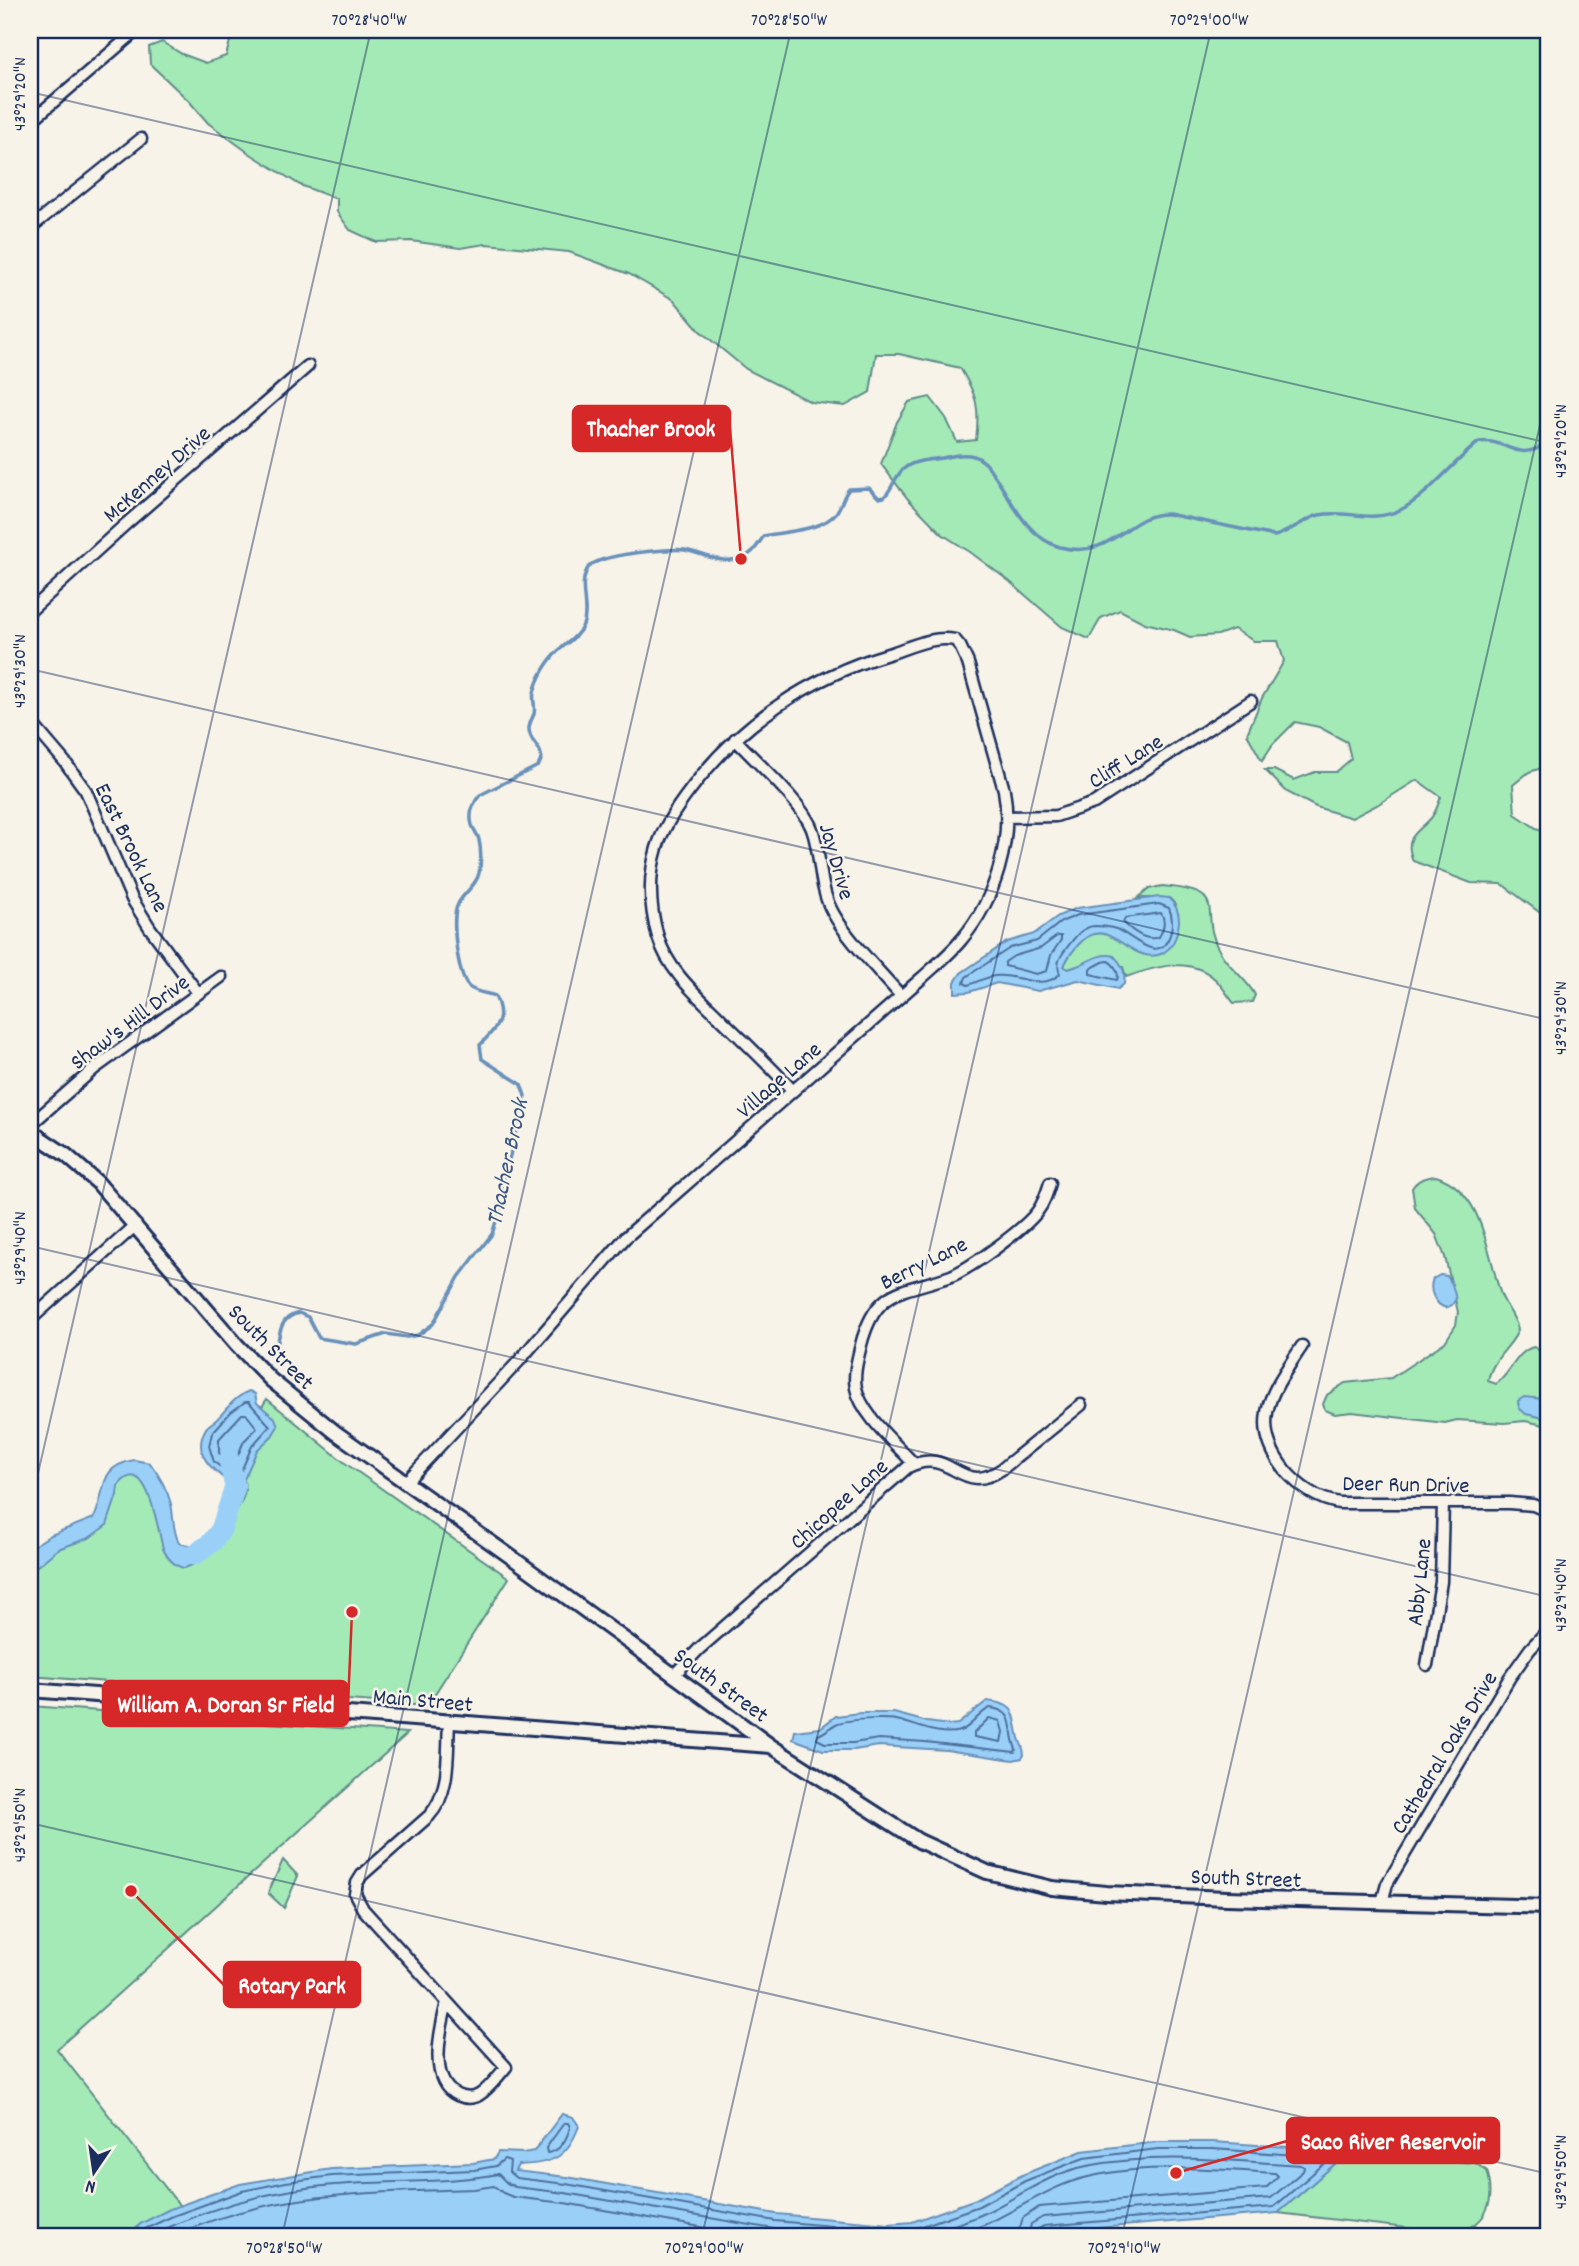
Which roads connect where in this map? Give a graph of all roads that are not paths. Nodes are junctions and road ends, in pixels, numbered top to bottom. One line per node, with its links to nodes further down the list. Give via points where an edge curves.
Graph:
1 (137, 30): 2 (street)
2 (30, 122)
3 (141, 139): 4 (street)
4 (30, 228)
5 (308, 366): 6 (street, McKenney Drive)
6 (30, 611)
7 (1251, 701): 10 (street, Cliff Lane, via 1094,803 1056,816)
8 (30, 721): 12 (street, East Brook Lane, via 86,791 132,899)
9 (735, 740): 10 (street, Village Lane, via 788,698 841,670 927,642 955,640 968,663 1004,790); 13 (street, Jay Drive, via 809,823 831,910); 14 (street, via 698,779 664,830 651,881 653,915 671,964)
10 (1007, 817): 13 (street, Village Lane, via 995,880 980,913 960,942)
11 (221, 977): 12 (street, Shaw's Hill Drive)
12 (198, 993): 15 (street, Shaw's Hill Drive, via 93,1069)
13 (901, 996): 14 (street, Village Lane)
14 (793, 1091): 23 (street, Village Lane, via 611,1252)
15 (30, 1125)
16 (30, 1131): 18 (street, South Street, via 79,1166)
17 (1050, 1183): 22 (street, Berry Lane, via 1043,1203 1023,1225 953,1275 890,1295 866,1328 856,1375 858,1395)
18 (136, 1226): 19 (street); 23 (street, South Street, via 260,1369)
19 (30, 1320)
20 (1302, 1346): 24 (street, Deer Run Drive, via 1266,1413 1267,1440 1288,1474 1314,1496 1329,1501)
21 (1081, 1405): 22 (street, Chicopee Lane, via 983,1479 969,1478 941,1463)
22 (914, 1464): 28 (street, Chicopee Lane)
23 (405, 1483): 28 (street, South Street)
24 (1443, 1503): 25 (street, Deer Run Drive, via 1524,1504); 27 (street, Abby Lane, via 1441,1582)
25 (1549, 1512)
26 (1549, 1629): 32 (street, Cathedral Oaks Drive, via 1501,1691 1387,1884)
27 (1427, 1665)
28 (674, 1675): 31 (street, South Street)
29 (30, 1690): 30 (street, Main Street)
30 (449, 1722): 31 (street, Main Street); 34 (street, via 438,1805 362,1875 355,1894 362,1909)
31 (771, 1746): 32 (street, South Street, via 919,1842 986,1872 1029,1884 1106,1893)
32 (1382, 1902): 33 (street, South Street)
33 (1549, 1908)
34 (447, 2002): 34 (street, via 506,2067 472,2098 449,2090 441,2074 439,2042)

